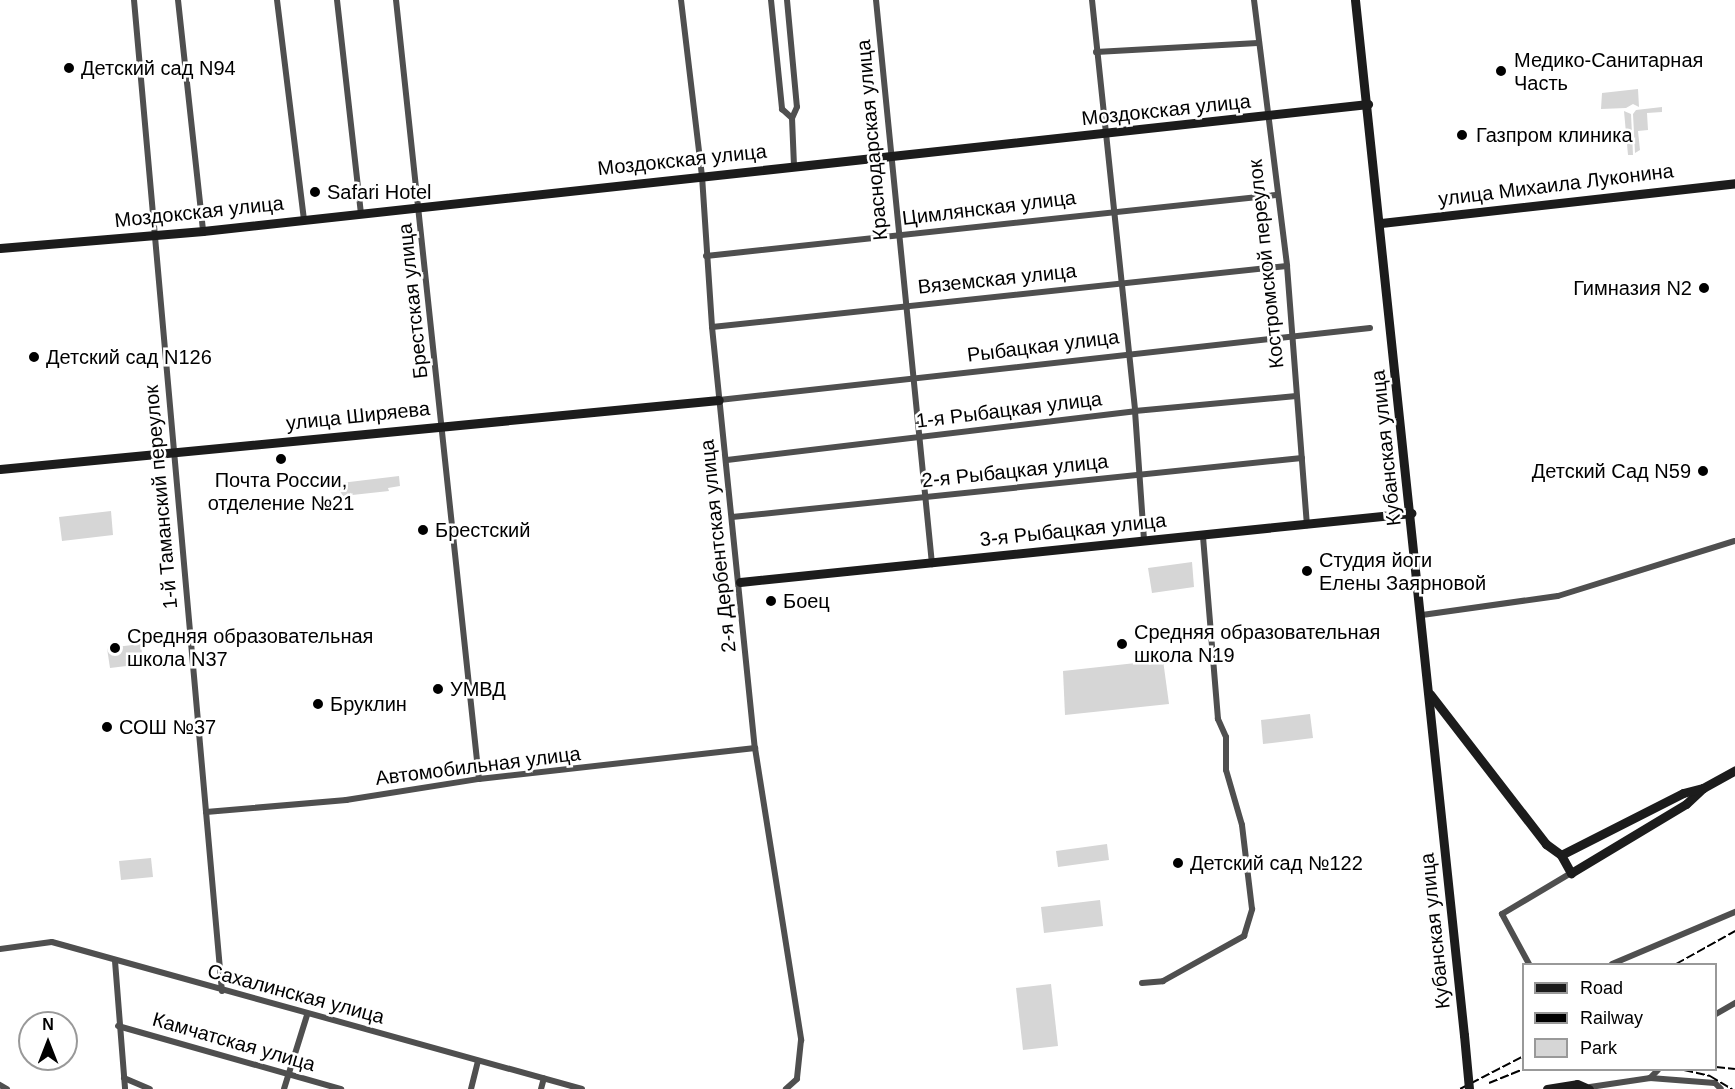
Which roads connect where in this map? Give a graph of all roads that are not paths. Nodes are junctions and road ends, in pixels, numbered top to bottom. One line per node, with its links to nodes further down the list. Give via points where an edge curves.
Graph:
1 (134, 0): 30 (street, 1-й Таманский переулок)
2 (178, 0): 29 (street)
3 (277, 0): 27 (street)
4 (337, 0): 26 (street)
5 (396, 0): 24 (street, Брестская улица)
6 (681, 0): 21 (street, 2-я Дербентская улица)
7 (771, 0): 16 (street, via 782,109)
8 (787, 0): 16 (street, via 797,107)
9 (876, 0): 19 (street, Краснодарская улица)
10 (1092, 0): 14 (street)
11 (1254, 0): 13 (street, Костромской переулок)
12 (1355, 0): 15 (main road, Кубанская улица)
13 (1258, 43): 14 (street); 17 (street, Костромской переулок)
14 (1096, 52): 18 (street)
15 (1368, 104): 17 (main road, Моздокская улица); 28 (main road, Кубанская улица)
16 (792, 118): 20 (street)
17 (1268, 118): 18 (main road, Моздокская улица); 23 (street, Костромской переулок)
18 (1105, 135): 19 (main road, Моздокская улица); 25 (street)
19 (891, 156): 20 (main road, Моздокская улица); 31 (street, Краснодарская улица)
20 (794, 166): 21 (main road, Моздокская улица)
21 (702, 176): 24 (main road, Моздокская улица); 33 (street, 2-я Дербентская улица)
22 (1735, 183): 28 (main road, улица Михаила Луконина)
23 (1276, 195): 25 (street, Цимлянская улица); 34 (street, Костромской переулок)
24 (420, 207): 26 (main road, Моздокская улица); 45 (street, Брестская улица)
25 (1114, 210): 31 (street, Цимлянская улица); 35 (street)
26 (361, 213): 27 (main road, Моздокская улица)
27 (304, 219): 29 (main road, Моздокская улица)
28 (1381, 223): 53 (main road, Кубанская улица)
29 (203, 231): 30 (main road, Моздокская улица)
30 (156, 235): 32 (main road, Моздокская улица); 47 (street, 1-й Таманский переулок)
31 (897, 236): 33 (street, Цимлянская улица); 36 (street, Краснодарская улица)
32 (0, 248)
33 (706, 256): 37 (street, 2-я Дербентская улица)
34 (1287, 266): 35 (street, Вяземская улица); 39 (street, Костромской переулок)
35 (1122, 282): 36 (street, Вяземская улица); 40 (street)
36 (904, 305): 37 (street, Вяземская улица); 41 (street, Краснодарская улица)
37 (712, 327): 43 (street, 2-я Дербентская улица)
38 (1370, 327): 39 (street, Рыбацкая улица)
39 (1290, 338): 40 (street, Рыбацкая улица); 42 (street, Костромской переулок)
40 (1128, 353): 41 (street, Рыбацкая улица); 44 (street)
41 (912, 378): 43 (street, Рыбацкая улица); 46 (street, Краснодарская улица)
42 (1296, 396): 44 (street, 1-я Рыбацкая улица); 48 (street, Костромской переулок)
43 (719, 400): 45 (main road, улица Ширяева); 49 (street, 2-я Дербентская улица)
44 (1135, 411): 46 (street, 1-я Рыбацкая улица); 51 (street)
45 (443, 425): 47 (main road, улица Ширяева); 65 (street, Брестская улица)
46 (919, 439): 49 (street, 1-я Рыбацкая улица); 52 (street, Краснодарская улица)
47 (174, 454): 50 (main road, улица Ширяева); 67 (street, 1-й Таманский переулок)
48 (1302, 458): 51 (street, 2-я Рыбацкая улица); 55 (street, Костромской переулок)
49 (727, 460): 54 (street, 2-я Дербентская улица)
50 (0, 469)
51 (1141, 474): 52 (street, 2-я Рыбацкая улица); 57 (street)
52 (924, 498): 54 (street, 2-я Рыбацкая улица); 59 (street, Краснодарская улица)
53 (1411, 513): 55 (main road, 3-я Рыбацкая улица); 61 (main road, Кубанская улица)
54 (732, 517): 60 (street, 2-я Дербентская улица)
55 (1307, 525): 56 (main road, 3-я Рыбацкая улица)
56 (1203, 535): 57 (main road, 3-я Рыбацкая улица); 75 (street, via 1218,719 1226,737 1226,770 1242,825 1252,909 1244,936 1163,981)
57 (1144, 540): 59 (main road, 3-я Рыбацкая улица)
58 (1735, 541): 61 (street, via 1558,596)
59 (932, 564): 60 (main road, 3-я Рыбацкая улица)
60 (740, 582): 63 (street, 2-я Дербентская улица)
61 (1422, 615): 62 (main road, Кубанская улица)
62 (1428, 692): 68 (main road, via 1546,844); 98 (main road, Кубанская улица, bridge)
63 (755, 748): 65 (street, Автомобильная улица); 88 (street, 2-я Дербентская улица, via 801,1040 797,1079)
64 (1735, 770): 66 (main road)
65 (480, 779): 67 (street, Автомобильная улица, via 346,800)
66 (1703, 788): 68 (main road, via 1683,793); 69 (main road, via 1686,804)
67 (206, 812): 76 (street, 1-й Таманский переулок)
68 (1562, 855): 69 (main road)
69 (1571, 873): 73 (street, via 1502,914)
70 (1735, 912): 74 (street)
71 (0, 949): 72 (street, Сахалинская улица, via 52,942)
72 (115, 961): 76 (street, Сахалинская улица); 80 (street)
73 (1528, 963)
74 (1614, 963)
75 (1142, 983)
76 (222, 991): 79 (street, Сахалинская улица)
77 (1735, 1003): 78 (street)
78 (1717, 1013)
79 (307, 1016): 81 (street, Сахалинская улица); 83 (street)
80 (118, 1026): 83 (street, Камчатская улица); 84 (street)
81 (478, 1061): 85 (street, Сахалинская улица); 95 (street)
82 (1657, 1071): 86 (street)
83 (288, 1076): 93 (street); 94 (street, Камчатская улица)
84 (124, 1078): 91 (street); 92 (street)
85 (544, 1078): 96 (street); 97 (street, Сахалинская улица)
86 (1650, 1078): 89 (street); 100 (street, via 1715,1083)
87 (0, 1085): 90 (street)
88 (791, 1088)
89 (1589, 1088): 99 (main road, via 1577,1084)
90 (7, 1089)
91 (125, 1089)
92 (150, 1089)
93 (284, 1089)
94 (341, 1089)
95 (471, 1089)
96 (541, 1089)
97 (582, 1089)
98 (1469, 1089)
99 (1547, 1089)
100 (1721, 1089)

